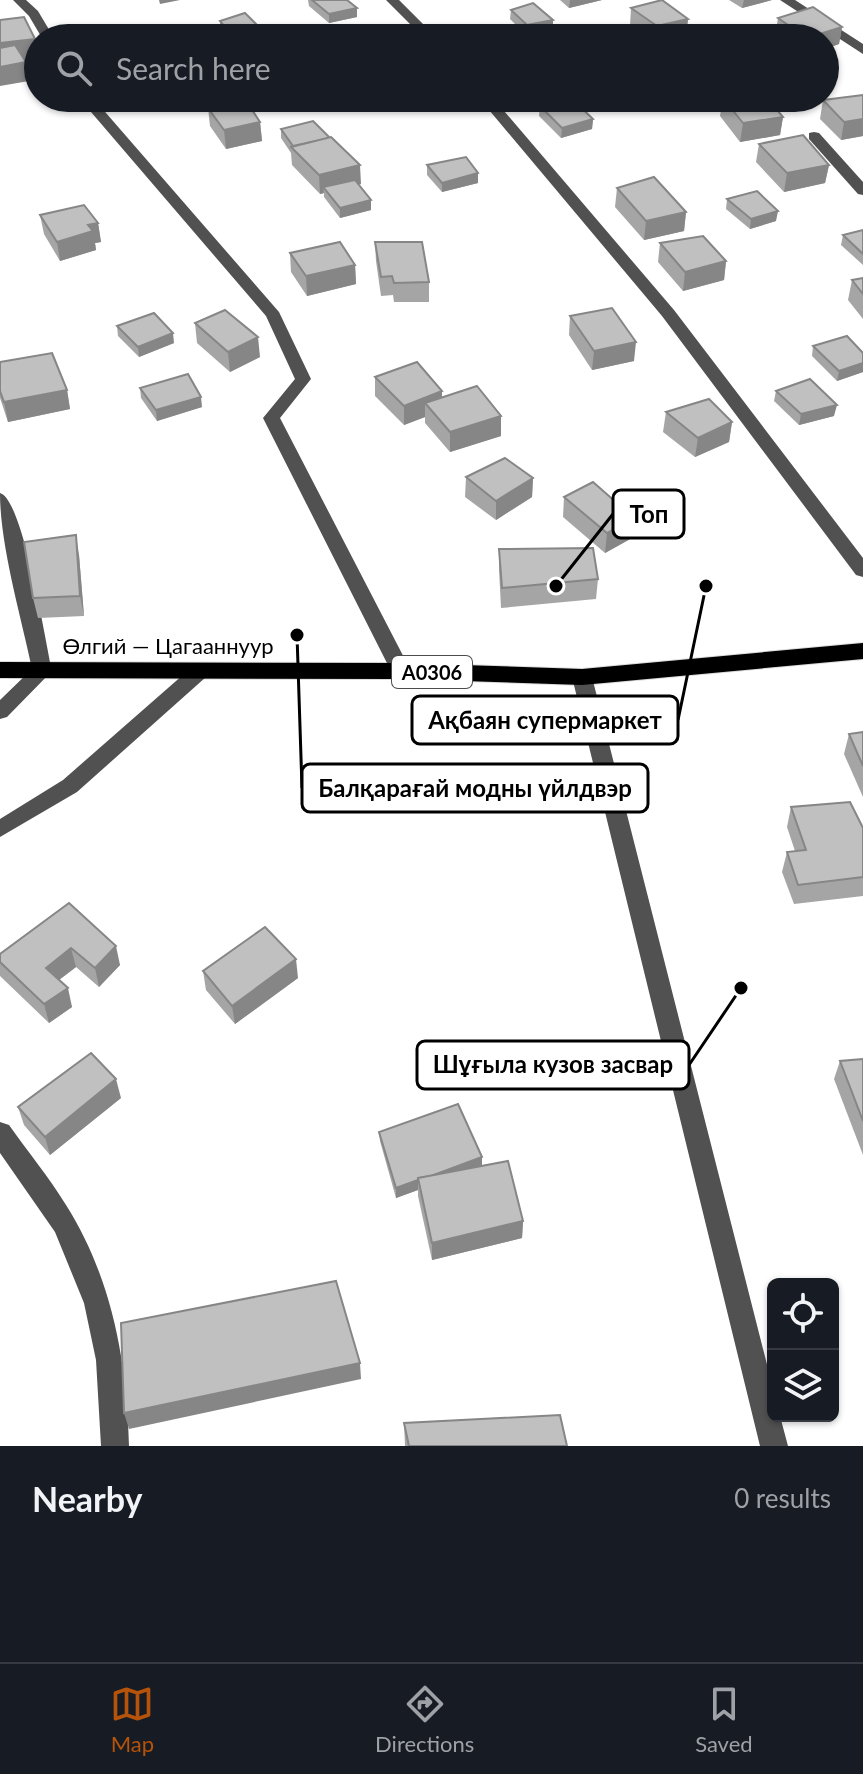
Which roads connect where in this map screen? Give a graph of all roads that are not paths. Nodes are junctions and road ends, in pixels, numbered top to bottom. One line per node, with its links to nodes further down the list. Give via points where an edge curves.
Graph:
1 (19, 0): 4 (street)
2 (392, 0): 5 (street)
3 (786, 0): 6 (street)
4 (40, 24)
5 (417, 24)
6 (823, 24)
7 (839, 34): 8 (street)
8 (863, 50)
9 (98, 112): 18 (street, via 273,315 303,379 271,418)
10 (498, 112): 14 (street, via 668,313)
11 (814, 136): 12 (street)
12 (863, 191)
13 (0, 499): 17 (street, via 16,545)
14 (863, 571)
15 (863, 651): 20 (highway, Өлгий — Цагааннуур / A0306)
16 (0, 670): 17 (highway, Өлгий — Цагааннуур / A0306)
17 (42, 671): 19 (highway, Өлгий — Цагааннуур / A0306); 21 (street)
18 (401, 671): 19 (highway, Өлгий — Цагааннуур / A0306); 20 (highway, Өлгий — Цагааннуур / A0306)
19 (199, 672): 22 (street, via 70,786)
20 (582, 677): 25 (street)
21 (0, 712)
22 (0, 829)
23 (0, 1133): 24 (street, via 65,1225 92,1285 107,1357)
24 (115, 1446)
25 (774, 1446)

